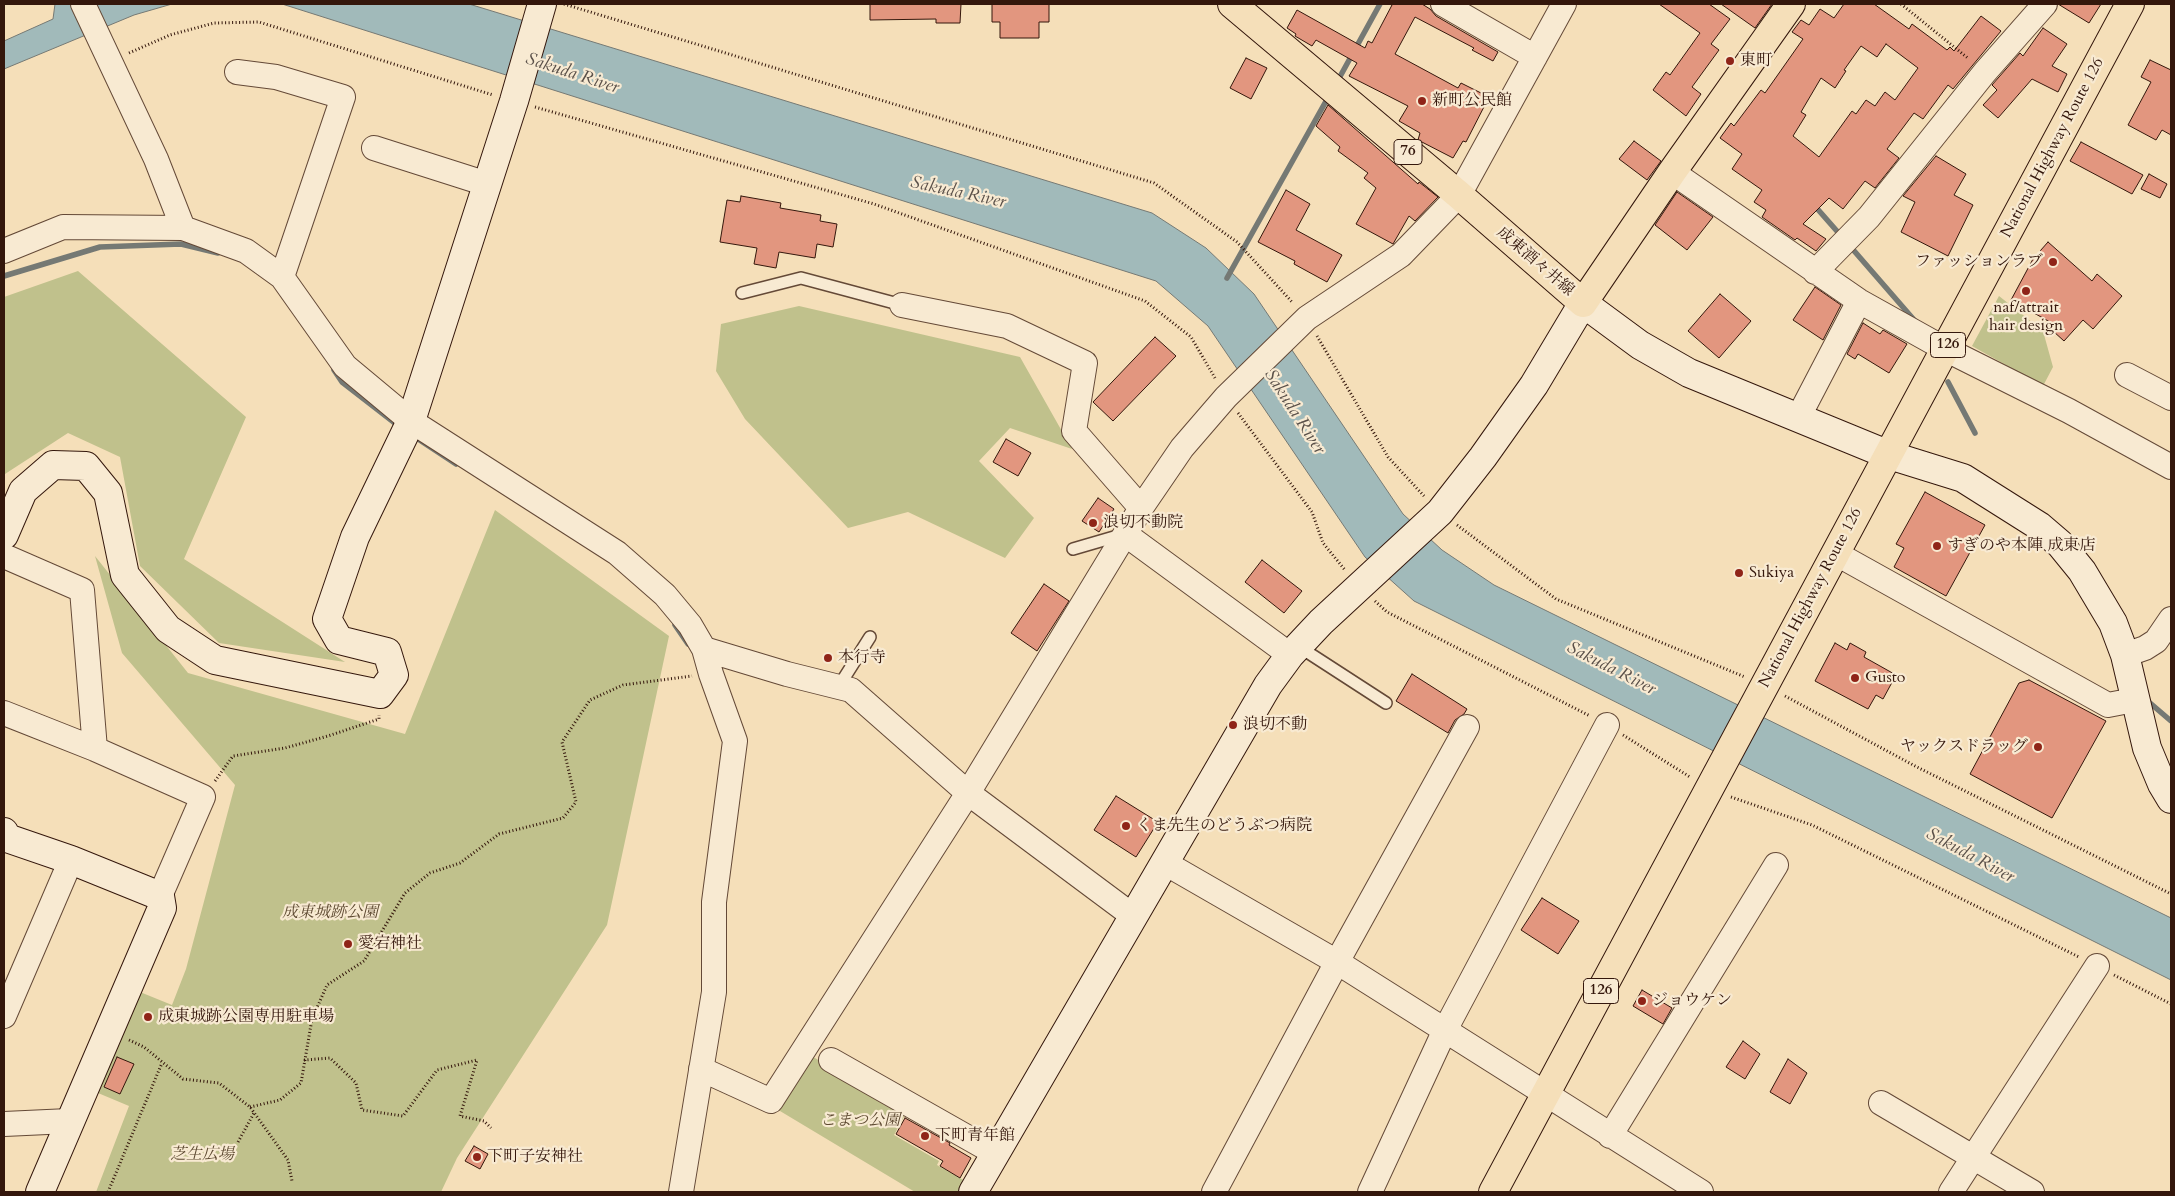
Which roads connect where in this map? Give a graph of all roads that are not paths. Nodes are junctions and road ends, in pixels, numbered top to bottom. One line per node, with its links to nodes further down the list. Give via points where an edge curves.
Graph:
1 (83, 4): 15 (street, via 156,159)
2 (542, 4): 13 (street)
3 (1232, 4): 14 (main road, 成東酒々井線 / 76)
4 (1443, 4): 9 (street)
5 (1564, 4): 9 (street)
6 (1791, 4): 12 (main road, 成東酒々井線)
7 (2046, 4): 17 (street, via 1985,72 1869,217)
8 (2130, 4): 23 (main road, National Highway Route 126 / 126)
9 (1535, 57): 14 (street)
10 (237, 72): 18 (street, via 276,77 343,97)
11 (374, 148): 13 (street)
12 (1672, 172): 17 (street); 21 (main road, 成東酒々井線)
13 (487, 184): 27 (street)
14 (1459, 195): 21 (main road, 成東酒々井線 / 76); 30 (street, via 1400,255 1307,318 1226,397 1182,448)
15 (184, 228): 16 (street, via 63,226); 18 (street, via 246,251)
16 (4, 251)
17 (1816, 272): 20 (street)
18 (282, 277): 27 (street, via 345,366)
19 (742, 293): 22 (lane, via 801,278)
20 (1859, 301): 23 (street); 26 (street)
21 (1583, 303): 26 (street, via 1640,345 1689,372); 39 (street, via 1534,385 1440,512 1358,586)
22 (902, 305): 30 (street, via 1007,326 1085,363 1074,432)
23 (1945, 349): 28 (main road, National Highway Route 126 / 126); 29 (street)
24 (2127, 375): 25 (street)
25 (2171, 398)
26 (1798, 418): 28 (street)
27 (408, 428): 32 (street, via 355,537 327,619 340,640 388,652 394,675 380,694 215,660 168,629 126,575 108,493 86,466 53,465 22,491); 38 (street, via 617,553 665,595 690,624)
28 (1889, 455): 34 (main road, National Highway Route 126 / 126); 40 (street, via 1963,478 2039,526 2060,544 2082,571 2113,624)
29 (2171, 467)
30 (1141, 508): 31 (street)
31 (1125, 534): 33 (lane); 39 (street); 48 (street)
32 (4, 535)
33 (1073, 549)
34 (1835, 553): 42 (street, via 2108,705); 62 (main road, National Highway Route 126 / 126)
35 (4, 556): 47 (street, via 82,590)
36 (2171, 619): 40 (street, via 2156,641)
37 (870, 637): 41 (lane)
38 (704, 649): 41 (street); 61 (street, via 735,741 714,902 714,992)
39 (1294, 651): 43 (lane); 52 (street, via 1268,685)
40 (2124, 655): 42 (street)
41 (839, 686): 48 (street, via 852,690)
42 (2134, 700): 49 (street, via 2147,748)
43 (1386, 703)
44 (4, 714): 47 (street)
45 (1607, 725): 59 (street)
46 (1467, 726): 56 (street)
47 (96, 749): 54 (street, via 203,797)
48 (968, 793): 55 (street); 61 (street, via 771,1101)
49 (2171, 799)
50 (4, 832): 51 (street, via 4,837)
51 (71, 860): 54 (street); 58 (street)
52 (1165, 863): 55 (street); 56 (street)
53 (1776, 866): 66 (street)
54 (160, 896): 64 (street, via 162,908)
55 (1133, 916): 67 (street)
56 (1337, 962): 59 (street); 72 (street)
57 (2097, 966): 68 (street)
58 (4, 1016)
59 (1444, 1032): 62 (street); 73 (street)
60 (831, 1060): 67 (street)
61 (701, 1069): 70 (street)
62 (1545, 1093): 66 (street); 74 (main road, National Highway Route 126 / 126)
63 (1881, 1104): 68 (street)
64 (69, 1122): 65 (street); 69 (street)
65 (4, 1124)
66 (1610, 1136): 75 (street)
67 (995, 1153): 71 (street)
68 (1973, 1156): 76 (street); 77 (street)
69 (40, 1192)
70 (681, 1192)
71 (973, 1192)
72 (1214, 1192)
73 (1370, 1192)
74 (1493, 1192)
75 (1701, 1192)
76 (1951, 1192)
77 (2032, 1192)

